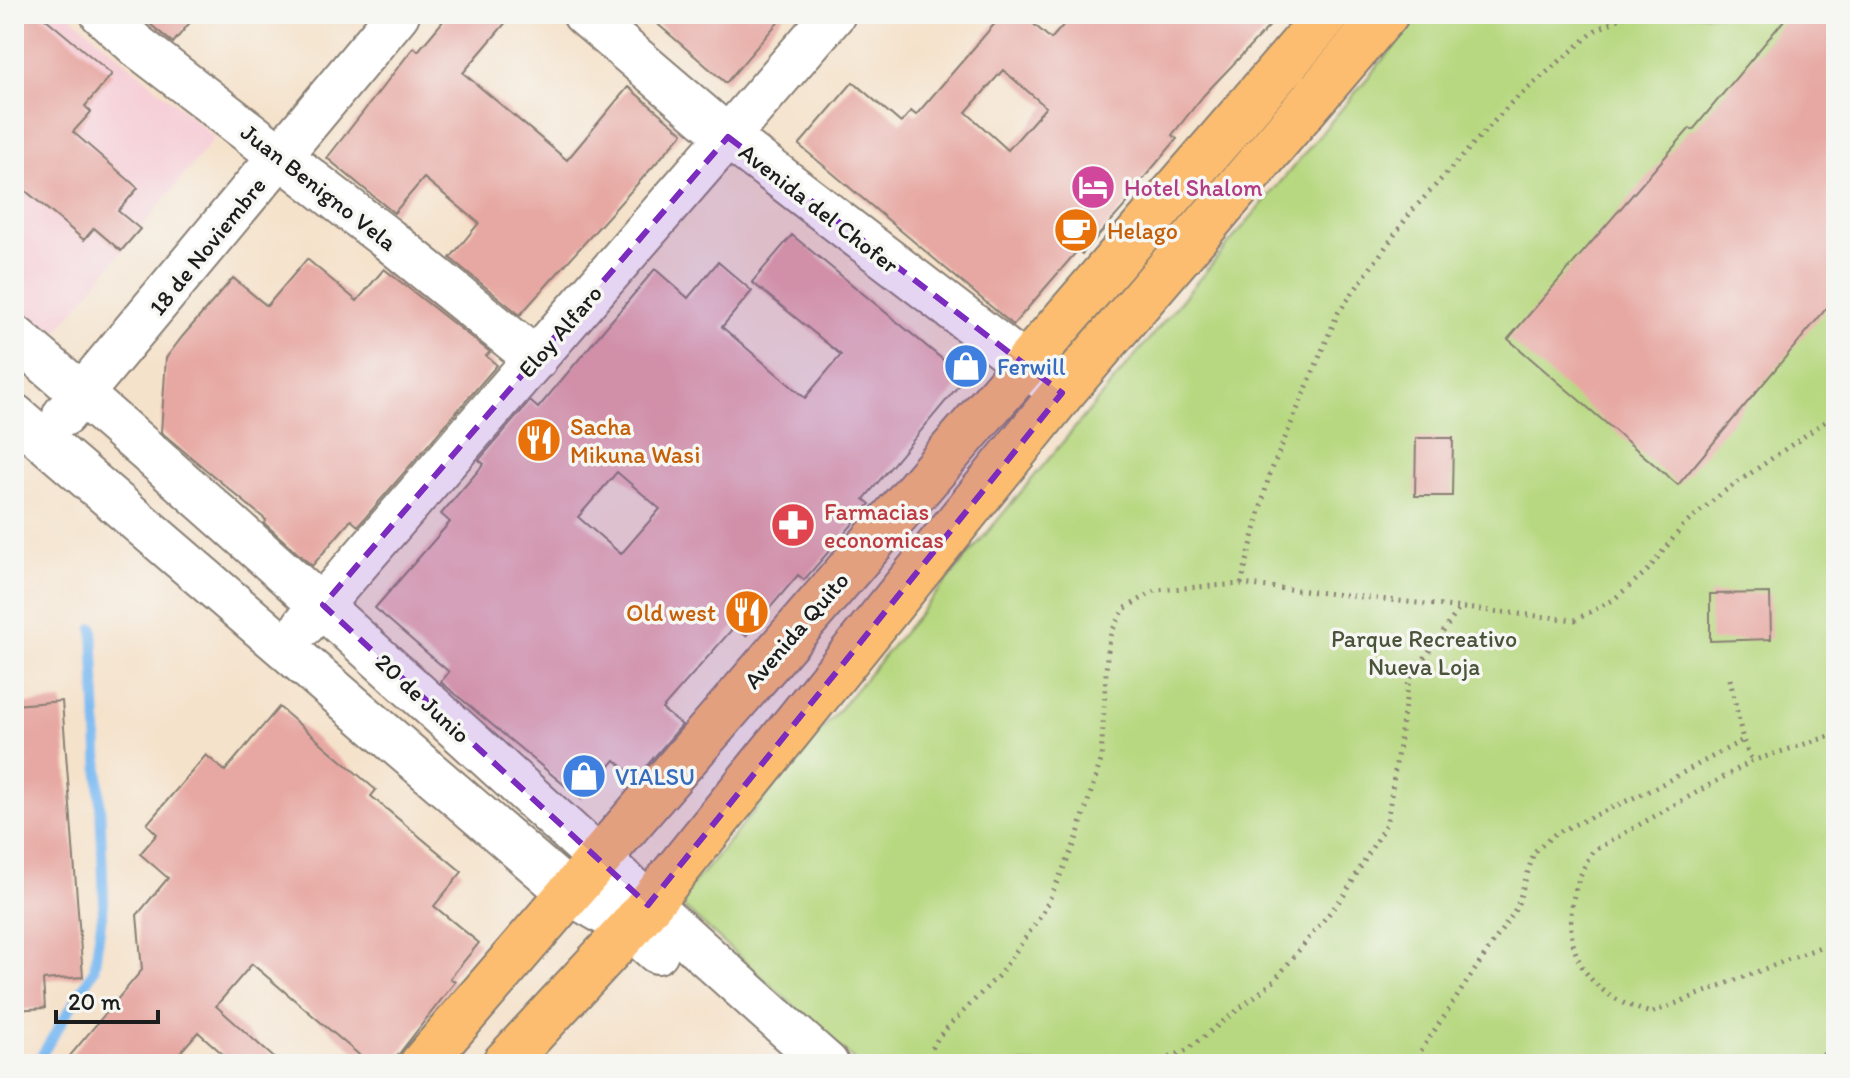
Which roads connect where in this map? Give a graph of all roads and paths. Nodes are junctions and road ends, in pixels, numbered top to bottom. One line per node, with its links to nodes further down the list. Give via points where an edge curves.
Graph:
1 (102, 14): 9 (street, Juan Benigno Vela)
2 (398, 14): 9 (street, 18 de Noviembre)
3 (584, 14): 8 (street, Avenida del Chofer)
4 (834, 14): 8 (street, Eloy Alfaro)
5 (1328, 14): 12 (highway, Avenida Quito)
6 (1386, 14): 13 (highway)
7 (1629, 14): 17 (path, via 1596,30 1511,103 1411,212 1338,313 1269,476)
8 (728, 137): 11 (street, Eloy Alfaro); 12 (street, Avenida del Chofer)
9 (280, 156): 11 (street, Juan Benigno Vela); 14 (street, 18 de Noviembre)
10 (14, 336): 14 (street, 20 de Junio)
11 (536, 359): 18 (street, Eloy Alfaro)
12 (1022, 365): 13 (street, Avenida del Chofer); 25 (highway, Avenida Quito)
13 (1062, 393): 26 (highway)
14 (84, 396): 16 (street, 18 de Noviembre); 18 (street, 20 de Junio)
15 (1836, 414): 19 (path, via 1722,493 1683,526 1647,571 1613,600 1575,620)
16 (28, 426): 20 (street, 20 de Junio)
17 (1241, 584): 19 (path); 33 (path, via 1156,590 1124,609 1111,633 1107,656 1101,760 1075,843 1043,913 999,975 939,1036)
18 (323, 605): 20 (street, Eloy Alfaro); 25 (street, 20 de Junio)
19 (1459, 609): 34 (path, via 1409,680 1387,822 1345,894 1273,982 1187,1050)
20 (284, 646): 25 (street, 20 de Junio)
21 (1730, 679): 23 (path)
22 (1836, 734): 24 (path)
23 (1743, 740): 24 (path); 35 (path, via 1556,833 1534,852 1517,907)
24 (1752, 761): 27 (path, via 1593,851 1572,889 1573,944 1586,972 1614,999 1651,1013)
25 (584, 877): 26 (street, 20 de Junio); 29 (highway, Avenida Quito)
26 (639, 916): 30 (highway); 31 (street, 20 de Junio); 32 (street, 20 de Junio)
27 (1835, 944)
28 (1836, 1047): 36 (path)
29 (422, 1064)
30 (504, 1064)
31 (784, 1064)
32 (827, 1064)
33 (931, 1064)
34 (1155, 1064)
35 (1412, 1064)
36 (1809, 1064)

